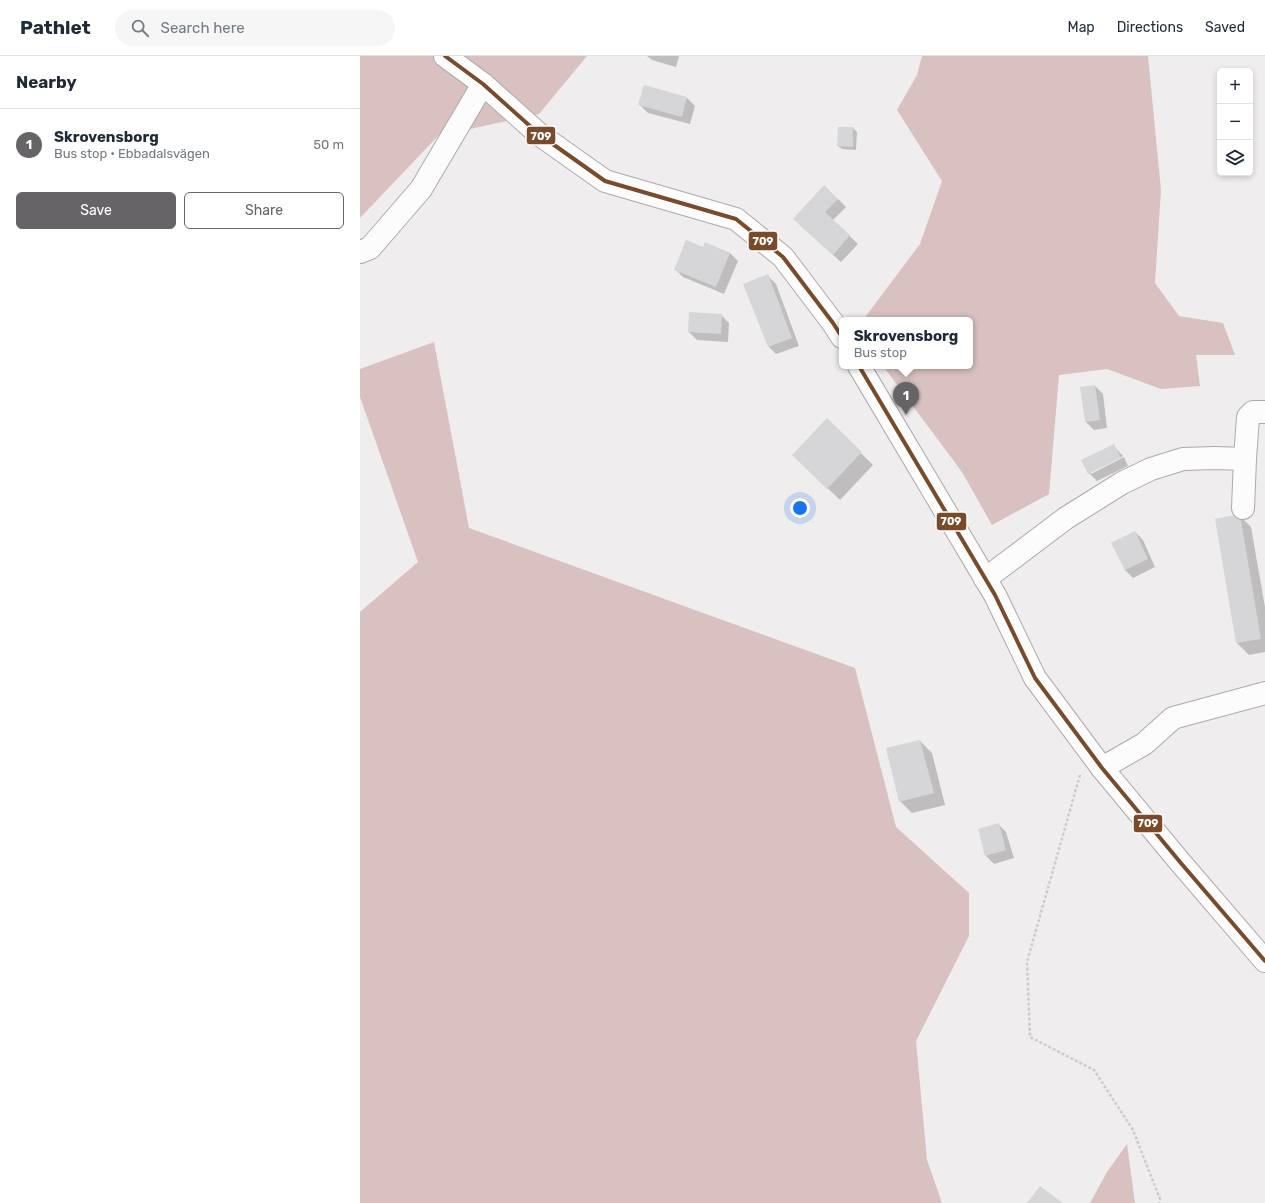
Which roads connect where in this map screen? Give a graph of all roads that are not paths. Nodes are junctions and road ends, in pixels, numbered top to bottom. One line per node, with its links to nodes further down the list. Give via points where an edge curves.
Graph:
1 (445, 56): 2 (street)
2 (483, 84): 3 (street, via 421,189 370,248); 4 (street, via 540,135 605,181 736,219 783,257)
3 (360, 252)
4 (839, 332)
5 (861, 369): 9 (street)
6 (1265, 412): 7 (street, via 1253,412 1248,417)
7 (1245, 460): 8 (street); 9 (street, via 1183,460 1151,469 1122,483 1066,518)
8 (1242, 508)
9 (985, 579): 11 (street, via 1035,678)
10 (1265, 693): 11 (street, via 1173,718 1144,744)
11 (1102, 768): 12 (street)
12 (1265, 961)

